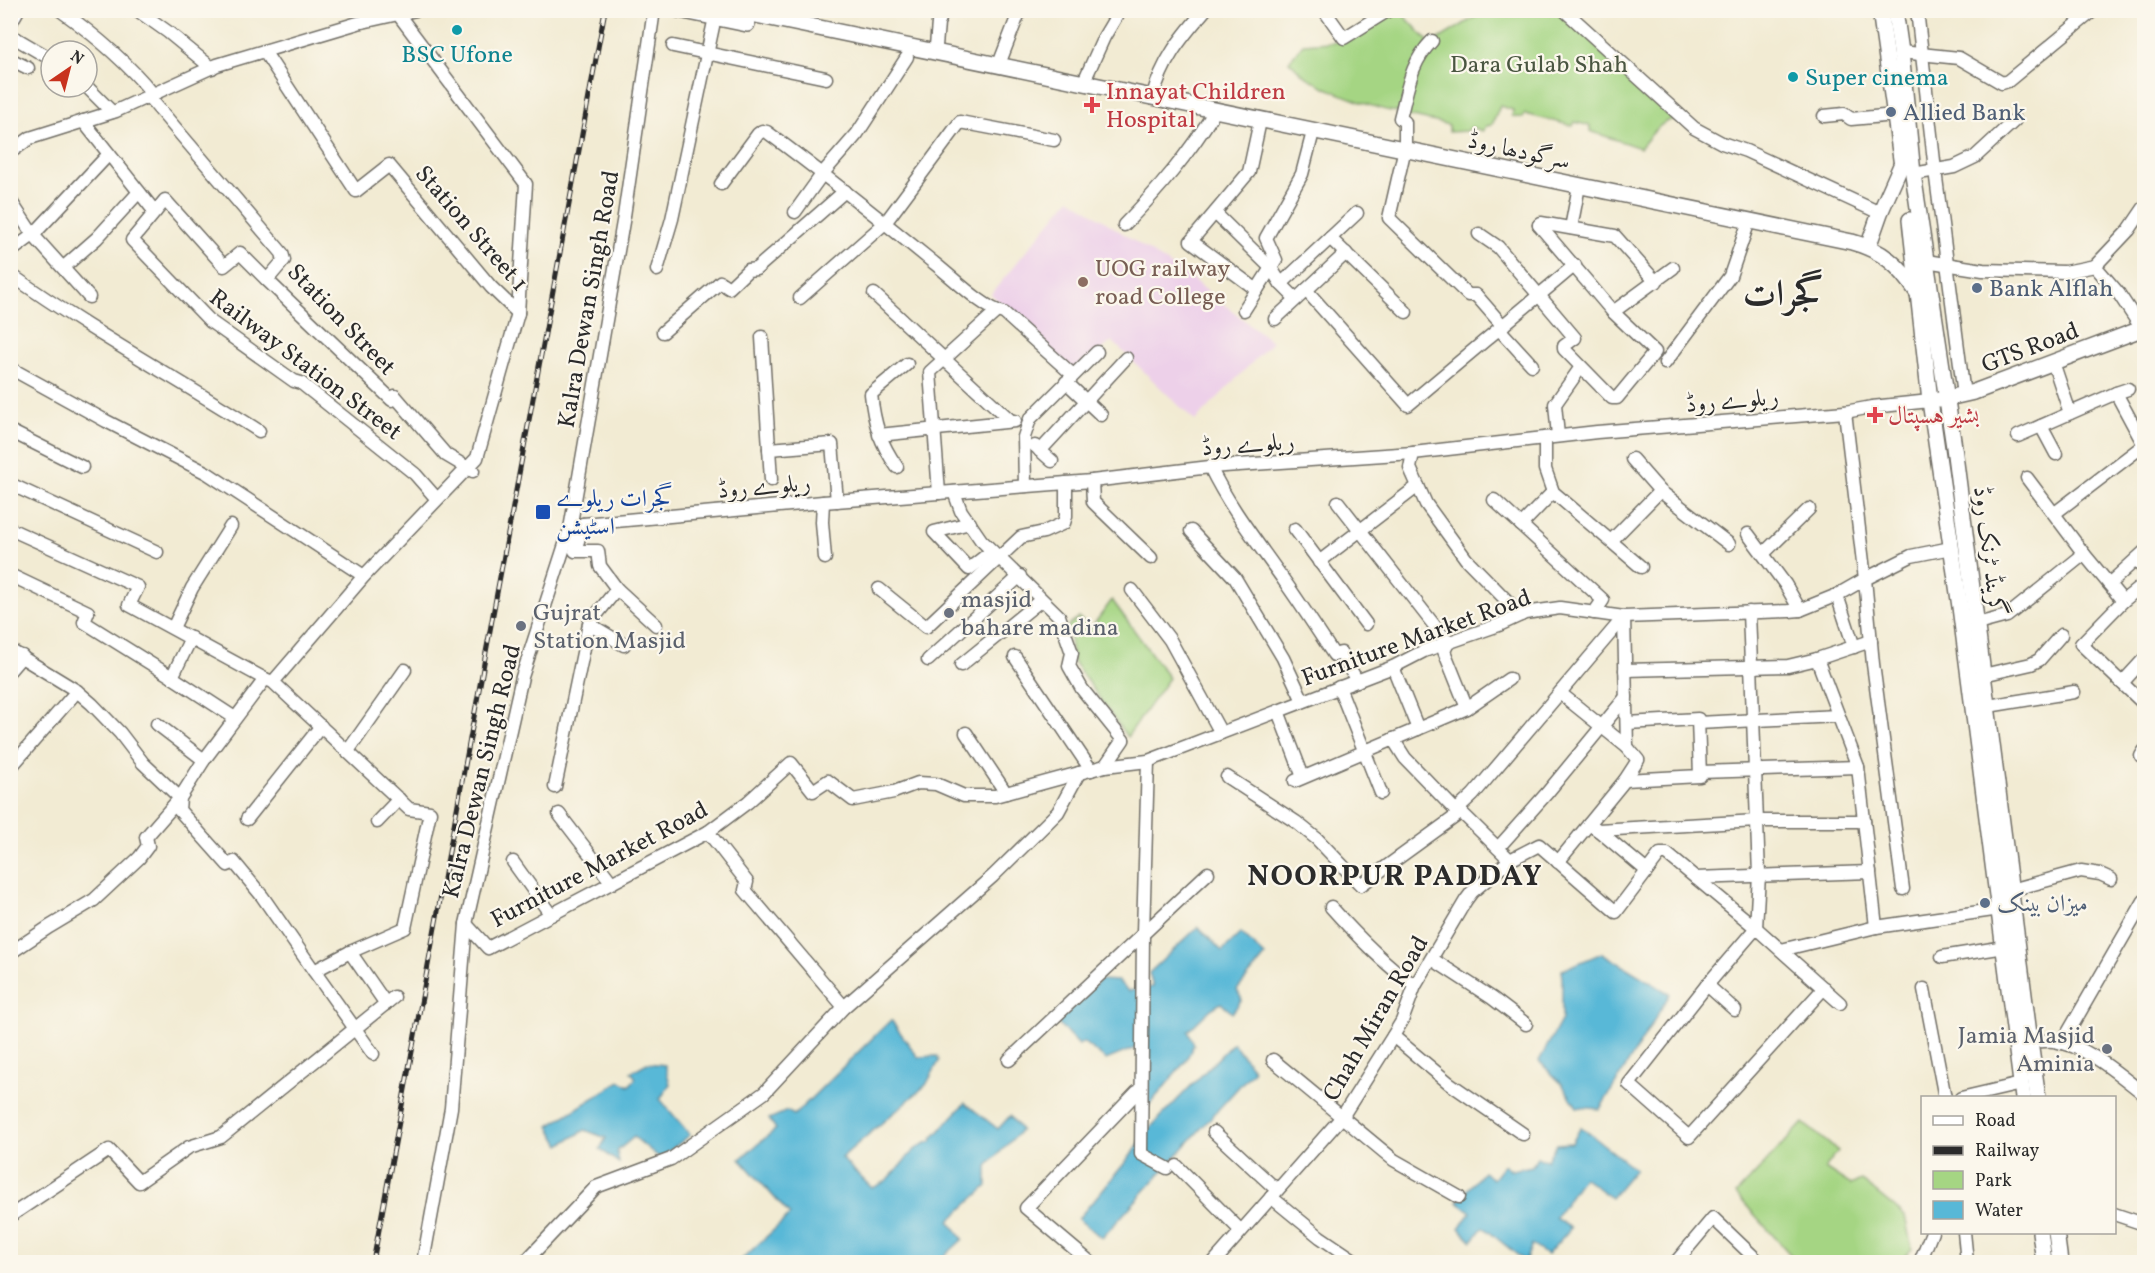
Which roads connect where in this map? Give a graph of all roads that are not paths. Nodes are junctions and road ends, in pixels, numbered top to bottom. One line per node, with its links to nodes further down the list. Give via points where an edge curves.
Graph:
1 (18, 10): 24 (street)
2 (60, 10): 41 (street, via 94,34 135,72)
3 (136, 10): 38 (street)
4 (416, 10): 22 (street)
5 (428, 10): 6 (street)
6 (462, 10)
7 (654, 10): 172 (street, Kalra Dewan Singh Road, via 624,216)
8 (679, 10): 23 (main road)
9 (732, 10): 40 (main road)
10 (773, 10): 28 (main road)
11 (944, 10): 28 (street, via 938,23)
12 (1020, 10): 36 (street)
13 (1120, 10): 40 (street, via 1104,37)
14 (1205, 10): 42 (street, via 1174,49 1159,74)
15 (1324, 10): 16 (street, via 1344,38)
16 (1389, 10)
17 (1564, 10): 69 (street, via 1694,128)
18 (1880, 10): 46 (main road, گرینڈ ٹرنک روڈ)
19 (1895, 10): 31 (main road, گرینڈ ٹرنک روڈ)
20 (1917, 10): 33 (street)
21 (2094, 10): 33 (street, via 2002,83 1959,58)
22 (398, 14): 29 (street); 104 (street, via 526,184)
23 (715, 17): 32 (street); 34 (main road)
24 (10, 24)
25 (10, 35): 30 (street)
26 (1432, 41): 53 (street, via 1415,64 1400,118 1405,123)
27 (673, 46): 32 (street)
28 (936, 46): 36 (main road)
29 (264, 51): 38 (street); 104 (street, Station Street 1, via 356,190 389,165 485,280)
30 (39, 52)
31 (1901, 52): 33 (street); 56 (main road, گرینڈ ٹرنک روڈ)
32 (707, 54): 39 (street); 87 (street, via 672,219)
33 (1922, 54): 57 (street)
34 (907, 57): 40 (main road, via 1068,88 1082,89); 58 (street, via 857,134)
35 (10, 59): 37 (street)
36 (1001, 59): 40 (main road)
37 (28, 68)
38 (212, 68): 41 (street)
39 (826, 78)
40 (1089, 83): 42 (main road, سرگودھا روڈ)
41 (151, 95): 45 (street); 89 (street, Station Street, via 282,253 284,260)
42 (1152, 98): 44 (main road, سرگودھا روڈ)
43 (99, 99): 45 (street)
44 (1215, 111): 50 (main road, سرگودھا روڈ); 72 (street, via 1168,179)
45 (112, 112): 49 (street)
46 (1895, 115): 47 (street, via 1851,119 1844,114); 56 (main road, گرینڈ ٹرنک روڈ)
47 (1824, 116)
48 (2015, 120): 57 (street, via 1975,157 1954,167)
49 (83, 121): 54 (street, via 30,138); 55 (street)
50 (1260, 121): 51 (main road, سرگودھا روڈ); 67 (street, via 1249,172)
51 (1313, 132): 53 (main road, سرگودھا روڈ); 85 (street, via 1302,174 1266,238 1276,260)
52 (1054, 140): 71 (street, via 960,122)
53 (1405, 148): 60 (main road, سرگودھا روڈ); 106 (street, via 1389,218 1468,295 1476,295)
54 (10, 151)
55 (109, 154): 62 (street); 75 (street)
56 (1907, 169): 57 (street); 69 (main road); 80 (main road, گرینڈ ٹرنک روڈ); 94 (main road, گرینڈ ٹرنک روڈ)
57 (1935, 170): 81 (street)
58 (823, 174): 59 (street, via 762,131); 61 (street); 66 (street)
59 (721, 184)
60 (1579, 186): 70 (main road, سرگودھا روڈ); 73 (street)
61 (845, 191): 71 (street); 108 (street, via 756,269 748,270 729,288 720,282)
62 (139, 192): 65 (street); 84 (street)
63 (10, 200): 75 (street)
64 (2145, 208): 83 (street)
65 (154, 212): 89 (street, via 165,200 224,266 240,253); 160 (street, Railway Station Street, via 132,240 148,259 211,322 301,383 415,474)
66 (795, 212)
67 (1215, 213): 85 (street); 92 (street, via 1191,241)
68 (1357, 213): 76 (street)
69 (1880, 213): 77 (main road)
70 (1749, 221): 77 (main road, سرگودھا روڈ); 114 (street, via 1730,276)
71 (885, 223): 98 (street); 101 (street)
72 (1124, 225)
73 (1571, 228): 82 (street, via 1539,225); 90 (street, via 1618,238)
74 (1479, 234): 96 (street, via 1498,247)
75 (33, 235): 78 (street); 84 (street)
76 (1330, 238): 79 (street); 91 (street)
77 (1868, 247): 94 (main road, سرگودھا روڈ, via 1888,258)
78 (10, 252)
79 (1346, 254): 93 (street); 102 (street)
80 (1926, 261): 81 (street); 121 (main road, گرینڈ ٹرنک روڈ)
81 (1947, 264): 83 (street, via 1983,270 2065,272); 120 (street)
82 (1575, 265): 96 (street); 103 (street)
83 (2095, 266): 107 (street)
84 (64, 267): 97 (street)
85 (1271, 268): 91 (street); 92 (street)
86 (1673, 268): 90 (street)
87 (657, 270)
88 (10, 274): 132 (street)
89 (267, 280): 148 (street, Station Street, via 392,400 396,396 446,455)
90 (1656, 282): 103 (street)
91 (1281, 284): 99 (street)
92 (1257, 290): 100 (street)
93 (1306, 290): 99 (street); 106 (street, via 1408,405)
94 (1917, 292): 122 (main road, گرینڈ ٹرنک روڈ)
95 (874, 294): 112 (street)
96 (1539, 295): 106 (street); 117 (street, via 1575,338 1563,347)
97 (89, 297)
98 (800, 298)
99 (1296, 299): 105 (street)
100 (1244, 310)
101 (997, 311): 112 (street); 119 (street, via 1004,313)
102 (1406, 312)
103 (1614, 312): 117 (street, via 1655,352 1617,398 1612,398)
104 (518, 313): 148 (street)
105 (1275, 319)
106 (1501, 328): 116 (street)
107 (2143, 328): 113 (main road, GTS Road)
108 (663, 332)
109 (762, 337): 139 (street)
110 (1097, 352): 119 (street)
111 (1126, 358): 123 (street)
112 (944, 359): 128 (street); 130 (street, via 930,372)
113 (2053, 362): 120 (main road, GTS Road); 125 (street)
114 (1665, 363)
115 (907, 364): 133 (street, via 871,394)
116 (1532, 365)
117 (1581, 367): 136 (street, via 1555,404)
118 (10, 368): 190 (street, via 207,473)
119 (1070, 379): 123 (street); 127 (street)
120 (1964, 395): 121 (main road, GTS Road)
121 (1947, 399): 122 (main road, GTS Road); 208 (main road, گرینڈ ٹرنک روڈ)
122 (1930, 400): 124 (street, ریلوے روڈ); 179 (main road, گرینڈ ٹرنک روڈ)
123 (1086, 401): 126 (street); 140 (street)
124 (1845, 412): 136 (street, ریلوے روڈ); 192 (street)
125 (2070, 413): 129 (street); 138 (street, via 2122,391)
126 (1101, 415)
127 (1030, 419): 128 (street); 135 (street)
128 (1011, 422): 130 (street)
129 (2041, 426): 134 (street); 142 (street)
130 (935, 429): 133 (street); 159 (street)
131 (10, 431): 145 (street)
132 (259, 431)
133 (879, 435): 146 (street)
134 (2018, 435)
135 (1024, 436): 140 (street); 154 (street)
136 (1558, 436): 137 (street, ریلوے روڈ)
137 (1545, 438): 141 (street, ریلوے روڈ); 158 (street, via 1545,469)
138 (2145, 445): 166 (street)
139 (769, 449): 150 (street); 162 (street, via 832,444)
140 (1040, 451): 144 (street)
141 (1413, 453): 147 (street, ریلوے روڈ); 155 (street, via 1410,468)
142 (2056, 454)
143 (1632, 459): 156 (street)
144 (1052, 461)
145 (82, 467)
146 (897, 467)
147 (1210, 467): 151 (street, ریلوے روڈ); 232 (street, via 1230,504 1334,655 1341,653)
148 (471, 469): 160 (street)
149 (2027, 478): 166 (street)
150 (771, 480)
151 (1092, 481): 152 (street, ریلوے روڈ); 185 (street, via 1093,502)
152 (1066, 483): 154 (street, ریلوے روڈ); 183 (street, via 1064,523 1021,537)
153 (10, 484): 180 (street)
154 (1025, 486): 157 (street, ریلوے روڈ)
155 (1418, 486): 175 (street); 204 (street, via 1426,504 1466,559)
156 (1660, 491): 177 (street); 178 (street)
157 (954, 492): 159 (street, ریلوے روڈ); 167 (street)
158 (1553, 492): 169 (street); 177 (street)
159 (939, 493): 162 (street, ریلوے روڈ)
160 (437, 499): 190 (street)
161 (1494, 500): 169 (street)
162 (837, 501): 163 (street, ریلوے روڈ)
163 (823, 502): 168 (street, ریلوے روڈ); 184 (street)
164 (1338, 502): 175 (street)
165 (1809, 509): 181 (street)
166 (2055, 513): 182 (street)
167 (970, 523): 183 (street); 183 (street, via 934,532 969,569)
168 (583, 524): 172 (street, ریلوے روڈ); 195 (street, via 575,551 598,551 600,566)
169 (1521, 525): 203 (street, via 1603,600)
170 (231, 526): 210 (street, via 192,588)
171 (10, 528): 210 (street, via 138,587 129,605)
172 (570, 529): 300 (street, Kalra Dewan Singh Road, via 522,677)
173 (1295, 529): 187 (street)
174 (1191, 531): 239 (street, via 1235,578 1283,658)
175 (1361, 531): 187 (street); 214 (street)
176 (1748, 534): 181 (street)
177 (1611, 541): 188 (street)
178 (1729, 544)
179 (1951, 548): 192 (street, Furniture Market Road, via 1911,556); 270 (main road, گرینڈ ٹرنک روڈ)
180 (157, 552)
181 (1762, 554): 201 (street)
182 (2084, 554): 193 (street); 208 (street, via 2007,616)
183 (997, 555): 191 (street); 196 (street, via 926,627)
184 (825, 558)
185 (1151, 558)
186 (2142, 561): 193 (street)
187 (1319, 562): 207 (street)
188 (1641, 567)
189 (10, 575): 229 (street, via 87,612 84,622)
190 (364, 576): 231 (street)
191 (1020, 576): 199 (street); 221 (street)
192 (1865, 579): 198 (street, Furniture Market Road); 213 (street)
193 (2109, 584): 200 (street)
194 (2145, 584): 200 (street)
195 (617, 589): 206 (street); 209 (street)
196 (879, 589)
197 (1132, 590): 254 (street, via 1170,640)
198 (1837, 595): 201 (street, Furniture Market Road); 216 (street)
199 (1041, 600): 222 (street); 261 (street, via 1059,616 1072,653 1069,666 1082,689 1123,740)
200 (2123, 601): 233 (street, via 2081,644)
201 (1800, 610): 202 (street, Furniture Market Road)
202 (1749, 612): 205 (street, Furniture Market Road); 224 (street)
203 (1594, 613): 204 (street, Furniture Market Road, via 1560,608); 205 (street, Furniture Market Road)
204 (1521, 615): 214 (street, Furniture Market Road)
205 (1624, 617): 227 (street); 237 (street)
206 (589, 624): 215 (street); 269 (street)
207 (1366, 624)
208 (1977, 624): 228 (main road, گرینڈ ٹرنک روڈ)
209 (656, 625)
210 (173, 628): 212 (street)
211 (2061, 635): 228 (street, via 2039,660)
212 (191, 638): 229 (street); 231 (street)
213 (1871, 641): 216 (street); 294 (street)
214 (1448, 643): 223 (street, Furniture Market Road); 242 (street, via 1444,651)
215 (624, 645)
216 (1854, 646): 219 (street)
217 (16, 653): 225 (street); 235 (street)
218 (1015, 657): 265 (street)
219 (1817, 659): 224 (street, via 1788,666); 244 (street)
220 (2145, 659): 233 (street)
221 (928, 660)
222 (961, 665)
223 (1393, 667): 232 (street, Furniture Market Road); 252 (street)
224 (1751, 667): 227 (street); 246 (street)
225 (10, 670)
226 (405, 670): 257 (street)
227 (1625, 670): 238 (street)
228 (1983, 675): 241 (main road, گرینڈ ٹرنک روڈ)
229 (172, 677): 245 (street)
230 (1509, 679): 242 (street)
231 (269, 680): 245 (street); 250 (street)
232 (1357, 681): 234 (street, Furniture Market Road)
233 (2122, 683): 240 (street)
234 (1339, 687): 239 (street, Furniture Market Road); 258 (street)
235 (76, 691): 263 (street); 273 (street)
236 (2074, 692): 241 (street)
237 (1560, 693): 251 (street); 275 (street)
238 (1626, 697): 247 (street); 251 (street)
239 (1303, 701): 243 (street, Furniture Market Road)
240 (2144, 703)
241 (1988, 706): 270 (main road, گرینڈ ٹرنک روڈ)
242 (1467, 708): 252 (street)
243 (1278, 711): 254 (street, Furniture Market Road); 258 (street, via 1299,779)
244 (1838, 716): 246 (street); 262 (street)
245 (235, 718): 259 (street)
246 (1753, 720): 248 (street); 264 (street)
247 (1626, 723): 248 (street, via 1697,719); 256 (street)
248 (1698, 723): 266 (street)
249 (157, 724): 259 (street)
250 (321, 726): 257 (street); 277 (street)
251 (1601, 728): 256 (street); 283 (street)
252 (1418, 729): 255 (street)
253 (966, 733): 271 (street)
254 (1221, 733): 260 (street, Furniture Market Road)
255 (1393, 739): 258 (street); 275 (street, via 1405,758)
256 (1627, 747): 268 (street, via 1638,760)
257 (348, 751): 274 (street)
258 (1364, 752): 272 (street)
259 (204, 760): 273 (street)
260 (1148, 761): 261 (street, Furniture Market Road); 303 (street)
261 (1105, 766): 265 (street, Furniture Market Road)
262 (1858, 767): 264 (street); 278 (street)
263 (10, 768)
264 (1755, 770): 266 (street); 279 (street)
265 (1085, 771): 271 (street, Furniture Market Road); 316 (street, via 1046,824)
266 (1700, 772): 268 (street, via 1698,778)
267 (1227, 777): 275 (street, via 1296,822 1361,885)
268 (1625, 780): 281 (street)
269 (555, 787)
270 (1991, 788): 295 (main road, گرینڈ ٹرنک روڈ); 298 (main road, گرینڈ ٹرنک روڈ)
271 (1006, 793): 282 (street, Furniture Market Road, via 964,796 936,784 918,783 853,800 828,781 813,791 791,763)
272 (1381, 793)
273 (180, 798): 307 (street, via 147,837 148,846 139,858 94,900); 310 (street, via 179,810 228,865 234,862)
274 (399, 799): 280 (street); 306 (street, via 409,809 430,812 405,928)
275 (1459, 812): 283 (street)
276 (560, 814): 293 (street)
277 (248, 819)
278 (1864, 820): 279 (street); 288 (street)
279 (1757, 821): 281 (street); 290 (street)
280 (377, 822)
281 (1594, 827): 286 (street); 287 (street)
282 (708, 832): 293 (street, Furniture Market Road); 316 (street, via 747,882 745,890)
283 (1498, 848): 284 (street)
284 (1510, 860): 286 (street, Chah Miran Road, via 1539,845); 309 (street, Chah Miran Road, via 1472,892)
285 (513, 862): 299 (street)
286 (1558, 862): 287 (street, via 1616,912)
287 (1647, 871): 291 (street, via 1663,853)
288 (1869, 872): 290 (street); 301 (street)
289 (1208, 873): 303 (street)
290 (1759, 875): 291 (street); 302 (street)
291 (1696, 878): 302 (street)
292 (2111, 879): 295 (street, via 2080,871)
293 (612, 883): 299 (street, Furniture Market Road)
294 (1903, 889)
295 (2012, 890): 321 (main road, گرینڈ ٹرنک روڈ)
296 (2145, 901): 322 (street)
297 (1331, 907): 312 (street, via 1363,943)
298 (2000, 909): 301 (street); 304 (main road, گرینڈ ٹرنک روڈ)
299 (551, 915): 300 (street, Furniture Market Road, via 488,948)
300 (466, 924): 345 (street, Kalra Dewan Singh Road, via 451,1108)
301 (1876, 927): 305 (street)
302 (1756, 928): 305 (street); 311 (street)
303 (1143, 933): 324 (street); 340 (street, via 1141,1154 1172,1166)
304 (2005, 947): 308 (street); 326 (main road, گرینڈ ٹرنک روڈ)
305 (1781, 950): 313 (street)
306 (350, 952): 310 (street); 319 (street, via 390,1000)
307 (10, 953)
308 (1942, 957)
309 (1432, 959): 312 (street, Chah Miran Road); 318 (street)
310 (314, 971): 319 (street)
311 (1707, 985): 313 (street, via 1629,1084 1689,1137); 317 (street)
312 (1415, 986): 320 (street, Chah Miran Road)
313 (1824, 988): 315 (street)
314 (1924, 989): 329 (street)
315 (1840, 1003)
316 (844, 1008): 346 (street, via 764,1093 671,1159 596,1188)
317 (1735, 1010)
318 (1526, 1024)
319 (354, 1028): 323 (street); 338 (street, via 221,1137 189,1146 138,1182 109,1150)
320 (1393, 1036): 332 (street, Chah Miran Road); 334 (street, via 1449,1083)
321 (2030, 1042): 322 (street); 331 (main road, گرینڈ ٹرنک روڈ)
322 (2062, 1043): 328 (street, via 2080,1049)
323 (374, 1053)
324 (1009, 1060)
325 (1273, 1060): 332 (street)
326 (2022, 1091): 330 (street)
327 (1137, 1092): 347 (street, via 1026,1208)
328 (2144, 1094)
329 (1945, 1096)
330 (1978, 1096)
331 (2038, 1096)
332 (1342, 1117): 335 (street, Chah Miran Road); 336 (street, via 1394,1160)
333 (1214, 1132): 335 (street)
334 (1523, 1134)
335 (1274, 1193): 340 (street, Chah Miran Road); 349 (street, via 1320,1237)
336 (1459, 1197)
337 (2116, 1214): 339 (street)
338 (10, 1215)
339 (2145, 1224)
340 (1240, 1231): 348 (street, Chah Miran Road)
341 (1932, 1234): 352 (street)
342 (1964, 1234): 353 (street)
343 (2040, 1234): 354 (main road)
344 (2056, 1234): 355 (main road)
345 (423, 1263)
346 (525, 1263)
347 (1090, 1263)
348 (1214, 1263)
349 (1357, 1263)
350 (1676, 1263): 351 (street, via 1713,1218)
351 (1759, 1263)
352 (1920, 1263)
353 (1967, 1263)
354 (2044, 1263)
355 (2060, 1263)

